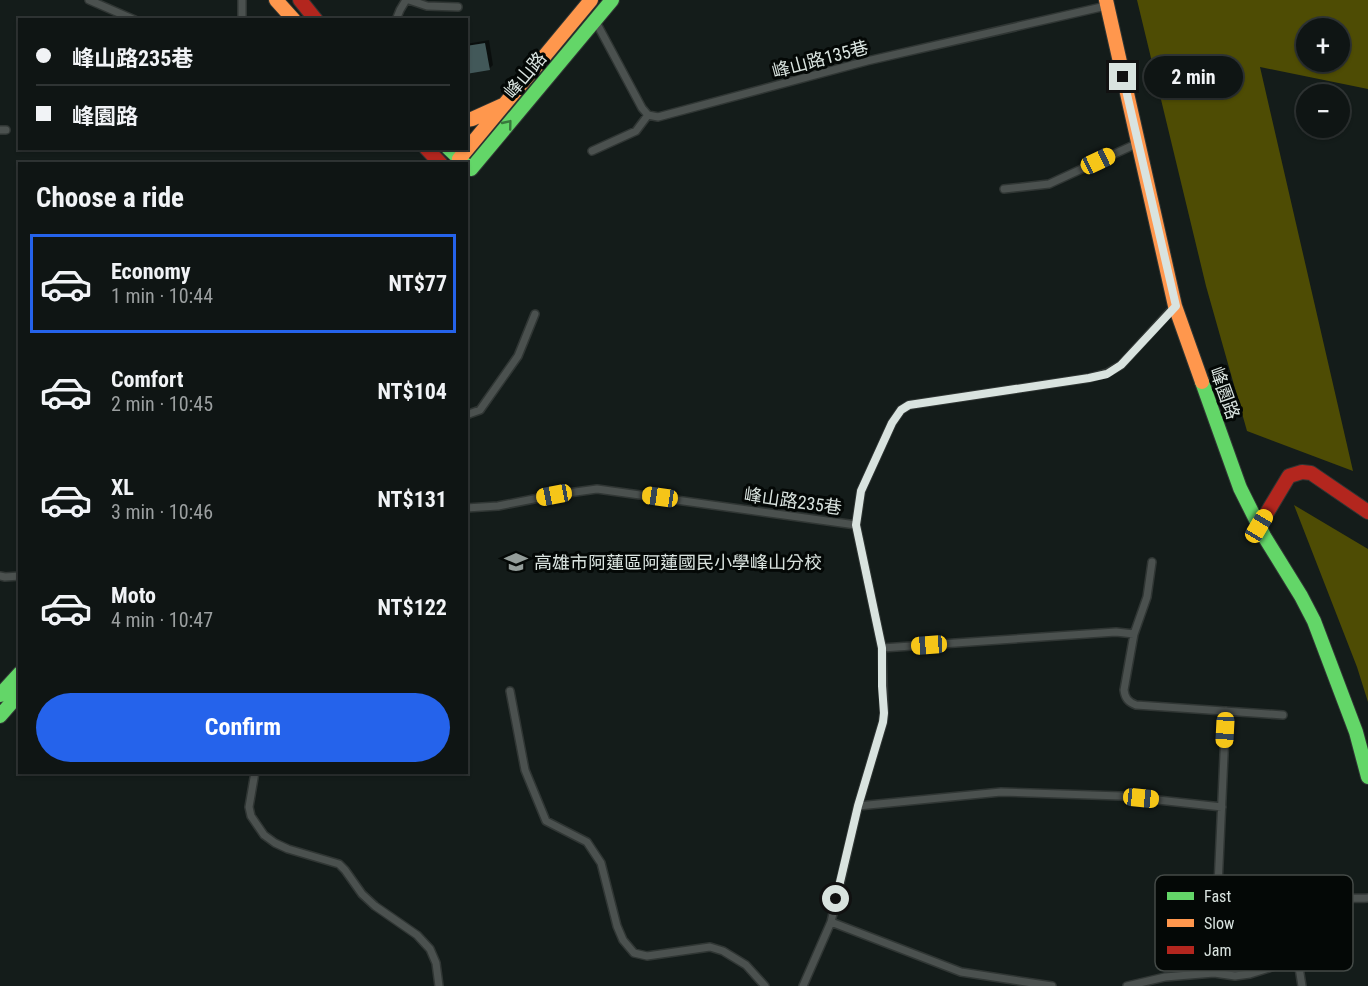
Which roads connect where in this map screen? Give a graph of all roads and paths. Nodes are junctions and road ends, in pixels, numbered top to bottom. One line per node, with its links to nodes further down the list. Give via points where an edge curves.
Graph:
1 (89, 0): 10 (lane)
2 (242, 0): 11 (lane)
3 (276, 0): 12 (street)
4 (300, 0): 13 (street)
5 (408, 0): 9 (lane, via 427,6); 14 (lane)
6 (591, 0): 16 (street, 峰山路)
7 (612, 0): 15 (street, 峰山路)
8 (1106, 3): 17 (lane, 峰山路135巷, via 658,117); 19 (street, 峰園路)
9 (458, 7)
10 (130, 18)
11 (242, 18)
12 (292, 18)
13 (314, 18)
14 (397, 18)
15 (595, 20): 17 (lane); 26 (street, 峰山路, one-way to 15)
16 (503, 105): 18 (street); 25 (street, 峰山路)
17 (648, 115): 22 (lane, via 636,131)
18 (468, 120)
19 (1138, 143): 27 (lane, via 1049,184); 28 (street, 峰園路)
20 (428, 150): 23 (street)
21 (450, 150): 24 (street)
22 (592, 151)
23 (439, 162)
24 (460, 162)
25 (467, 162)
26 (468, 162)
27 (1004, 189)
28 (1176, 306): 33 (lane, via 1121,365 1107,374 909,405 901,410 861,491); 34 (street, 峰園路, via 1240,488)
29 (535, 314): 30 (lane, via 518,356 480,410)
30 (468, 414)
31 (468, 508): 33 (lane, 峰山路235巷, via 597,489)
32 (1368, 512): 34 (street, via 1311,473 1302,472 1289,476)
33 (856, 525): 39 (lane, 峰山路235巷)
34 (1259, 526): 48 (street, 峰園路, via 1314,621 1356,732)
35 (1152, 562): 38 (lane, via 1147,597)
36 (0, 576): 37 (lane)
37 (18, 576)
38 (1134, 634): 39 (lane); 44 (lane, via 1124,690 1130,702)
39 (882, 648): 49 (lane, 峰山路235巷, via 883,722)
40 (18, 675): 42 (street)
41 (510, 691): 59 (lane, via 525,770 546,821 586,842 601,863 617,926 634,953 647,956 710,947 746,965)
42 (0, 695)
43 (18, 695): 46 (street)
44 (1226, 711): 45 (lane); 50 (lane)
45 (1283, 715)
46 (0, 716)
47 (255, 774): 58 (lane, via 249,807 264,835 288,849 339,864 362,894 430,949)
48 (1368, 777)
49 (858, 806): 50 (lane, via 1000,792 1121,796); 54 (lane, 峰山路235巷)
50 (1222, 807): 51 (lane)
51 (1219, 875)
52 (1368, 898): 53 (lane)
53 (1353, 899)
54 (831, 922): 60 (lane, 峰山路235巷); 61 (lane, via 961,972)
55 (1259, 971): 57 (lane, via 1235,976)
56 (1299, 971): 63 (lane)
57 (1214, 973): 62 (lane, via 1165,977)
58 (439, 986)
59 (765, 986)
60 (803, 986)
61 (1052, 986)
62 (1126, 986)
63 (1302, 986)

